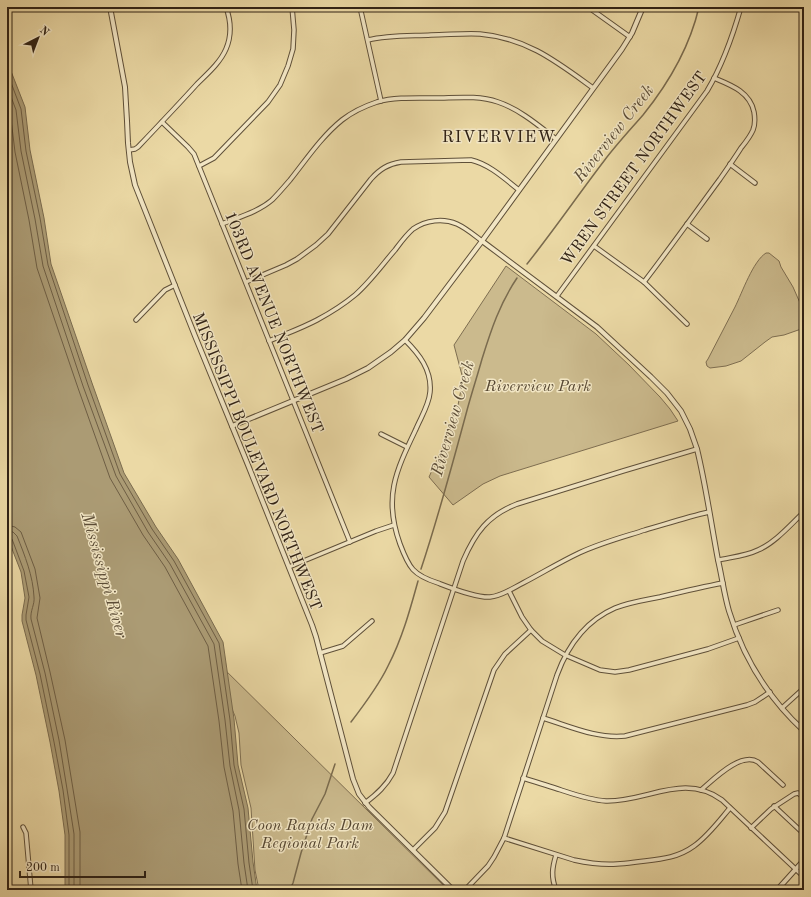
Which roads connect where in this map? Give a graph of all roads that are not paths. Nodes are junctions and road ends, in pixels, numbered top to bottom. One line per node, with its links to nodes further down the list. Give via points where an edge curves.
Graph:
1 (110, 7): 15 (street, MISSISSIPPI BOULEVARD NORTHWEST, via 125,87)
2 (226, 7): 13 (street, via 230,32 224,54)
3 (292, 7): 17 (street, via 293,49 280,85 264,107 214,158)
4 (360, 7): 9 (street)
5 (588, 7): 8 (street)
6 (643, 7): 8 (street)
7 (741, 7): 10 (street, WREN STREET NORTHWEST, via 731,39)
8 (630, 37): 11 (street)
9 (368, 40): 11 (street, via 389,36 460,34 501,38 548,56); 12 (street)
10 (714, 78): 16 (street, via 743,93 754,113 753,130); 24 (street, WREN STREET NORTHWEST)
11 (593, 88): 14 (street)
12 (381, 101): 14 (street, via 466,97 493,100 519,112); 20 (street, via 356,111 334,127 268,203)
13 (162, 122): 15 (street, via 138,147); 17 (street, 103RD AVENUE NORTHWEST, via 191,150)
14 (556, 139): 19 (street)
15 (129, 150): 27 (street, MISSISSIPPI BOULEVARD NORTHWEST, via 135,185)
16 (730, 164): 18 (street); 21 (street)
17 (199, 166): 20 (street, 103RD AVENUE NORTHWEST)
18 (755, 183)
19 (519, 190): 23 (street); 25 (street, via 488,167 471,160 390,164 371,179 328,234 316,245 297,260)
20 (222, 224): 25 (street, 103RD AVENUE NORTHWEST)
21 (687, 224): 22 (street); 26 (street)
22 (707, 239)
23 (482, 240): 28 (street); 31 (street); 32 (street, via 464,227 451,222 438,221 420,225 404,238 374,276 354,296 316,321)
24 (594, 246): 26 (street); 28 (street, WREN STREET NORTHWEST)
25 (246, 282): 32 (street, 103RD AVENUE NORTHWEST)
26 (644, 282): 30 (street)
27 (175, 285): 29 (street, via 165,290); 34 (street, MISSISSIPPI BOULEVARD NORTHWEST)
28 (557, 296): 37 (street, via 601,330 664,390 684,416)
29 (136, 320)
30 (687, 324)
31 (405, 340): 33 (street, via 368,368); 36 (street, via 423,362 429,376 430,390 427,406)
32 (269, 341): 33 (street, 103RD AVENUE NORTHWEST)
33 (293, 401): 34 (street); 41 (street, 103RD AVENUE NORTHWEST)
34 (232, 426): 43 (street, MISSISSIPPI BOULEVARD NORTHWEST)
35 (381, 434): 36 (street)
36 (407, 447): 40 (street, via 394,482)
37 (697, 449): 38 (street); 45 (street, via 578,484 505,509 485,524 475,538 463,561)
38 (709, 512): 42 (street); 46 (street, via 611,540 572,557)
39 (804, 512): 42 (street, via 776,539 760,550)
40 (394, 525): 41 (street); 45 (street, via 405,559 412,570 423,578)
41 (350, 542): 43 (street)
42 (718, 560): 44 (street)
43 (289, 567): 52 (street, MISSISSIPPI BOULEVARD NORTHWEST, via 314,630)
44 (722, 583): 49 (street); 53 (street, via 634,602 610,610 585,628)
45 (454, 588): 46 (street, via 485,597); 65 (street, via 392,773 382,788)
46 (509, 591): 50 (street)
47 (778, 610): 49 (street)
48 (372, 621): 52 (street, via 342,646)
49 (734, 625): 51 (street)
50 (531, 630): 53 (street, via 542,641); 72 (street, via 505,654 494,670 446,812 435,828)
51 (739, 638): 53 (street, via 708,650 615,672 600,670); 55 (street, via 755,670)
52 (320, 653): 65 (street, MISSISSIPPI BOULEVARD NORTHWEST, via 353,780)
53 (565, 655): 57 (street)
54 (804, 688): 56 (street)
55 (770, 692): 56 (street); 57 (street, via 747,706 618,737 593,734)
56 (782, 708): 58 (street)
57 (543, 718): 61 (street)
58 (804, 731)
59 (7, 738): 60 (street)
60 (7, 748)
61 (524, 778): 63 (street, via 583,797 605,801 623,800 674,788); 71 (street)
62 (783, 785): 63 (street, via 758,762 751,759 733,764)
63 (701, 790): 67 (street, via 717,796)
64 (804, 798): 66 (street, via 798,793 794,794)
65 (365, 803): 72 (street, MISSISSIPPI BOULEVARD NORTHWEST)
66 (774, 806): 69 (street); 70 (street)
67 (730, 808): 69 (street); 73 (street, via 702,840 683,853 668,858 600,864)
68 (23, 827): 77 (street, via 26,833)
69 (751, 828): 75 (street)
70 (804, 834)
71 (504, 838): 73 (street); 79 (street, via 488,866)
72 (413, 850): 78 (street, MISSISSIPPI BOULEVARD NORTHWEST)
73 (556, 855): 80 (street, via 552,871)
74 (804, 860): 75 (street)
75 (796, 869): 76 (street); 81 (street)
76 (804, 877)
77 (31, 890)
78 (453, 890)
79 (465, 890)
80 (556, 890)
81 (777, 890)

